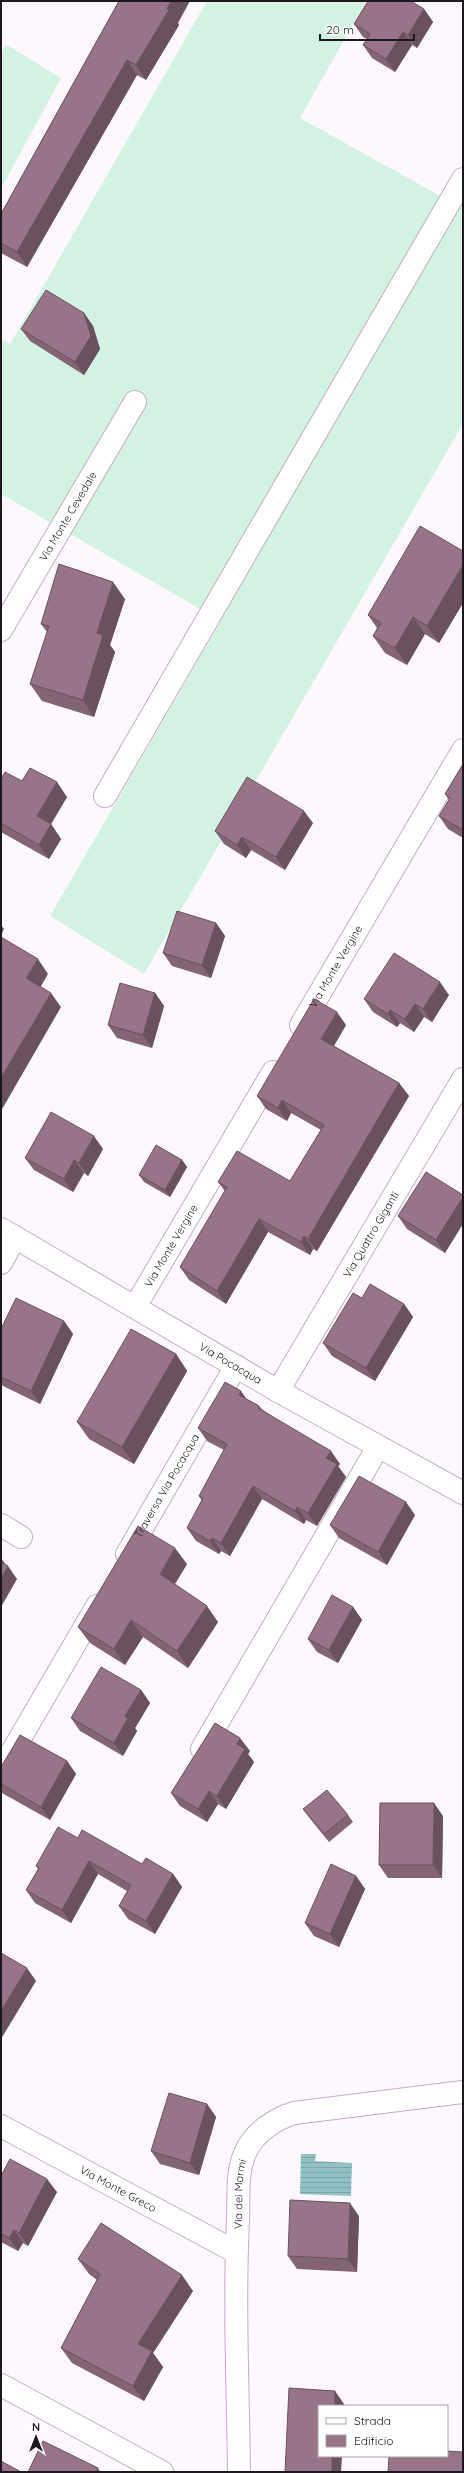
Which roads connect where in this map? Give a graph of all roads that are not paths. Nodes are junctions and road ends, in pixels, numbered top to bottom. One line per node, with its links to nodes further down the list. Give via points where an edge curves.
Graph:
1 (463, 179): 5 (street)
2 (135, 402): 3 (street, Via Monte Cevedale)
3 (1, 630)
4 (463, 750): 9 (street, Via Monte Vergine)
5 (105, 796)
6 (463, 1079): 11 (street, Via Quattro Giganti)
7 (8, 1233): 8 (street); 9 (street, Via Pocacqua)
8 (1, 1263)
9 (135, 1307): 10 (street, Via Pocacqua)
10 (236, 1366): 11 (street, Via Pocacqua); 17 (street, Traversa Via Pocacqua)
11 (278, 1391): 12 (street, Via Pocacqua)
12 (378, 1447): 13 (street, Via Pocacqua); 16 (street)
13 (463, 1493)
14 (1, 1525): 15 (street)
15 (21, 1537)
16 (192, 1765)
17 (1, 1772)
18 (463, 2092): 20 (street, Via dei Marmi, via 301,2112 275,2120 258,2135 243,2157 239,2179)
19 (1, 2126): 20 (street, Via Monte Greco)
20 (236, 2252): 23 (street, Via dei Marmi)
21 (1, 2385): 22 (street)
22 (162, 2472)
23 (239, 2472)

